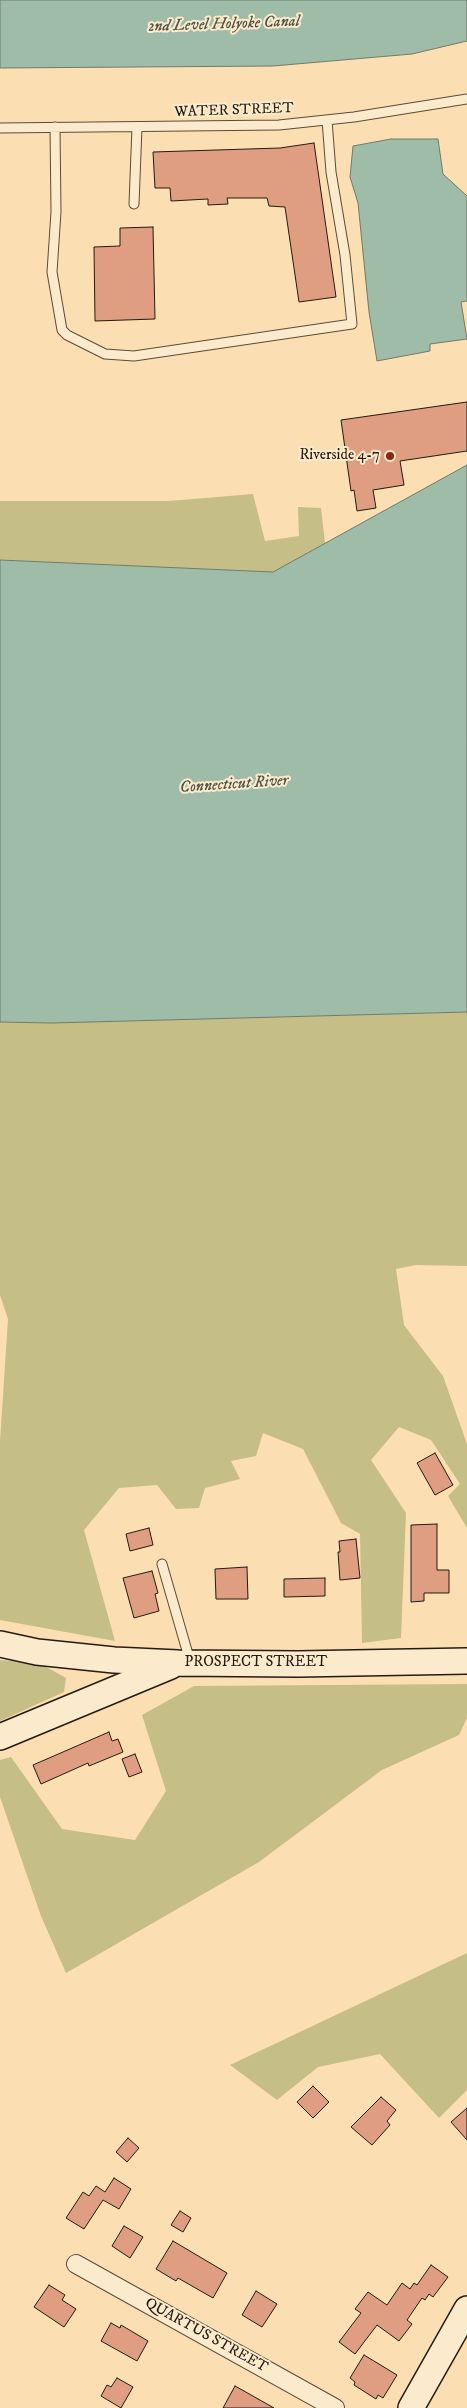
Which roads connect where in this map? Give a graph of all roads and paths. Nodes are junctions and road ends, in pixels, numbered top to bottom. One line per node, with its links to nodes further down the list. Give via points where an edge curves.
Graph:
1 (467, 99): 2 (lane, WATER STREET)
2 (327, 120): 3 (lane, via 352,324 134,356 105,354 62,330 52,272 56,212); 4 (lane, WATER STREET, via 279,125)
3 (55, 127): 4 (lane, WATER STREET); 5 (lane, WATER STREET)
4 (137, 127): 6 (lane)
5 (0, 128)
6 (134, 204)
7 (162, 1564): 10 (lane)
8 (0, 1644): 10 (main road, via 37,1652)
9 (467, 1661): 10 (main road, PROSPECT STREET)
10 (185, 1663): 11 (main road, PROSPECT STREET)
11 (0, 1737)
12 (76, 2264): 14 (street, QUARTUS STREET)
13 (467, 2309): 15 (main road)
14 (335, 2408)
15 (411, 2408)

